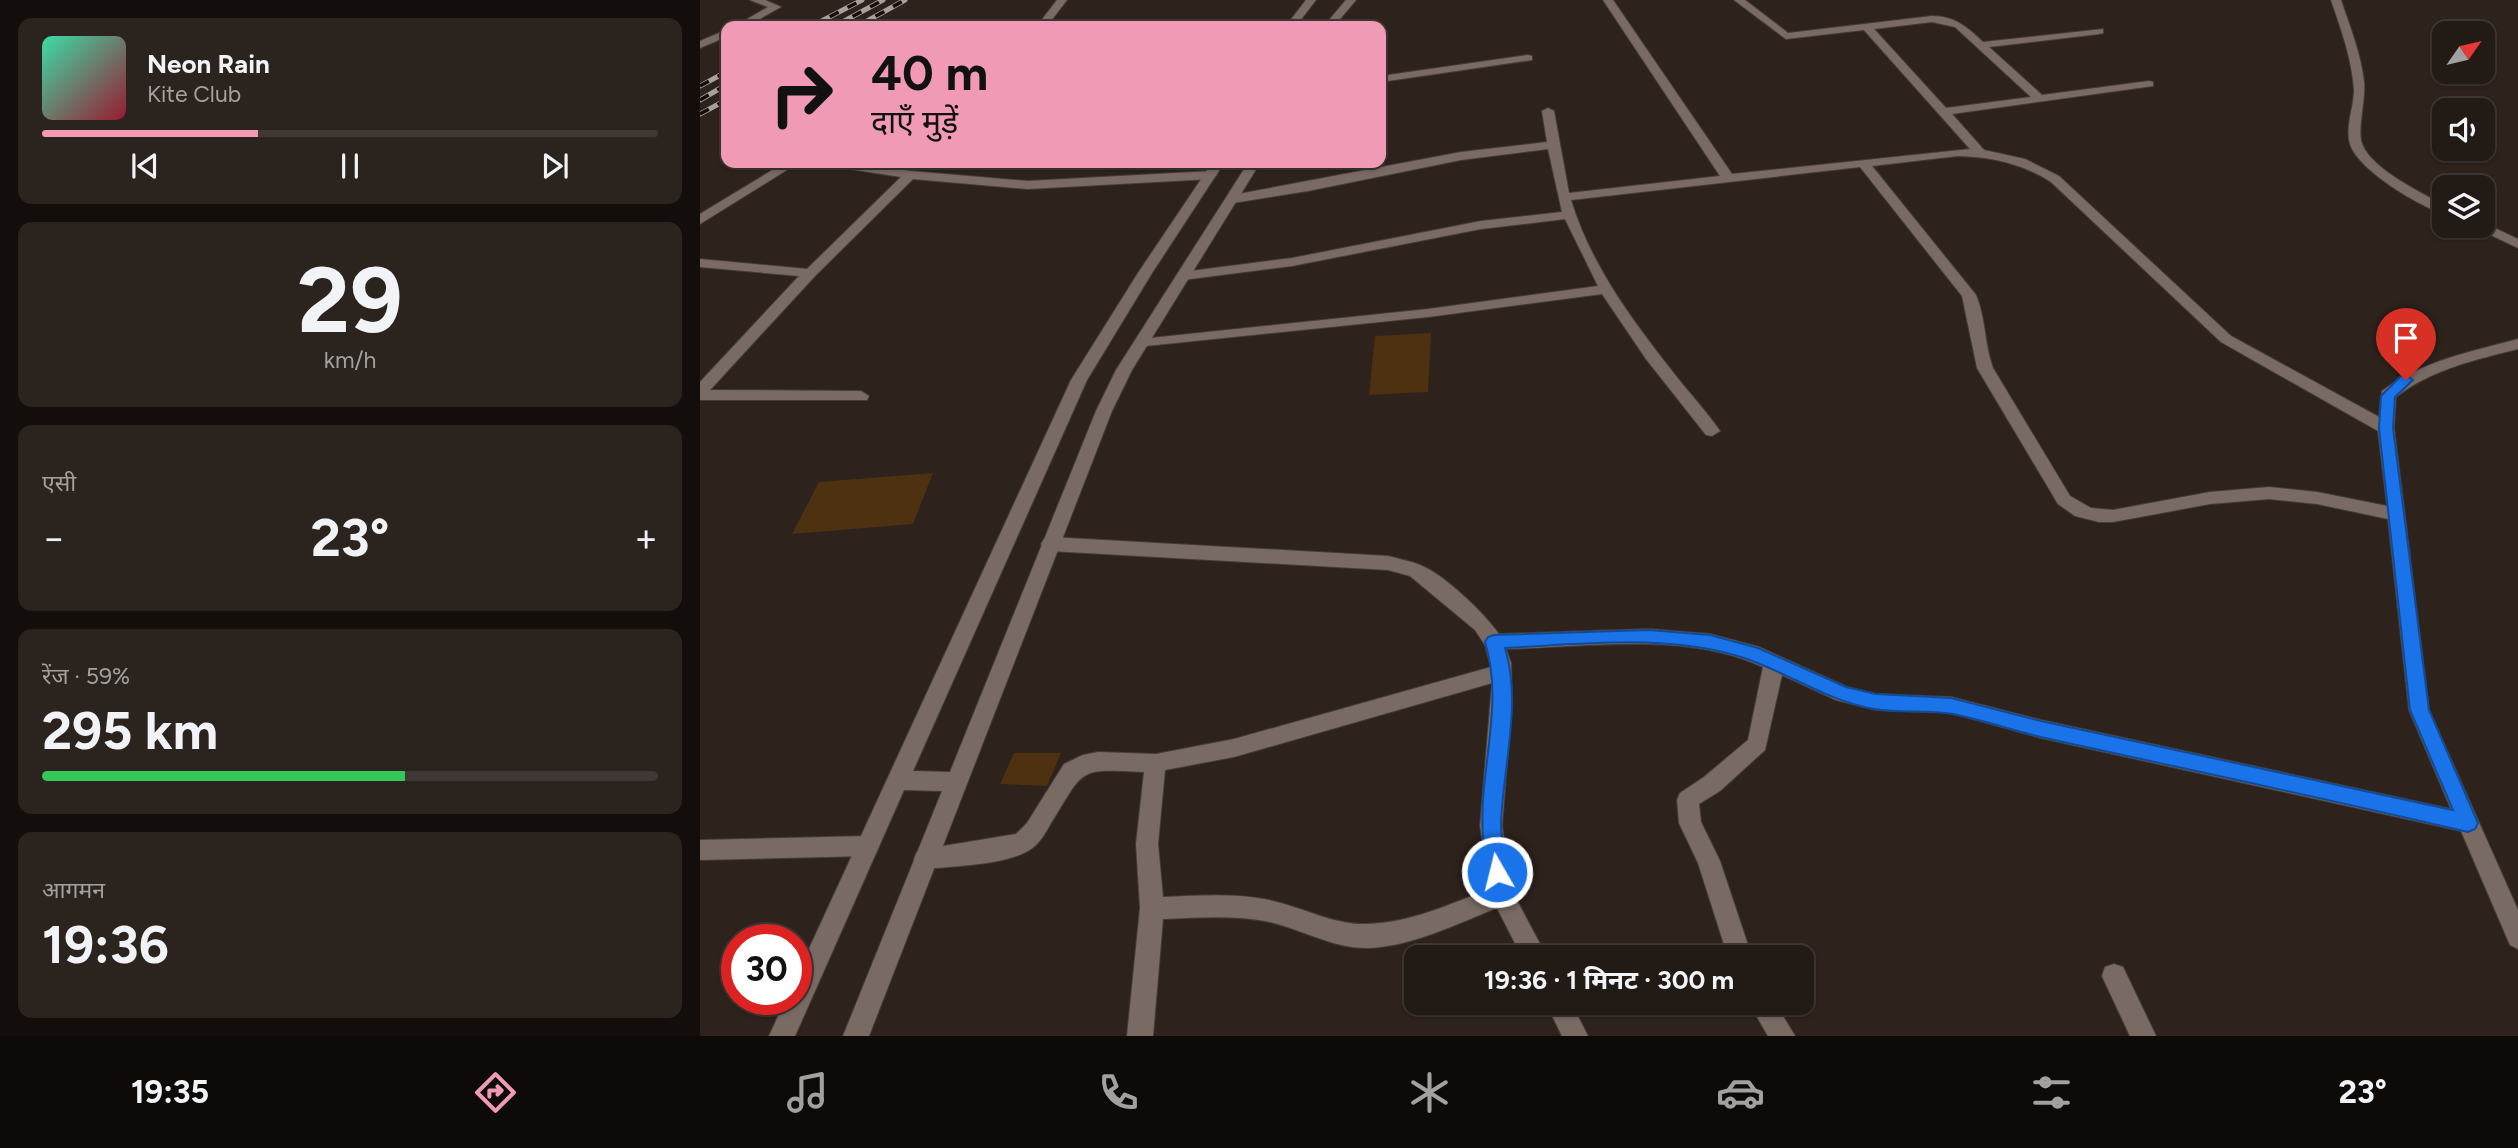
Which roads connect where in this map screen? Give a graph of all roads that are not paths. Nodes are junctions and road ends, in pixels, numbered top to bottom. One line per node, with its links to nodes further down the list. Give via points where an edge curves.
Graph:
1 (755, 0): 8 (street, via 776,7)
2 (1062, 0): 9 (street)
3 (1311, 0): 10 (street)
4 (1351, 0): 11 (street)
5 (1608, 0): 31 (street)
6 (1740, 0): 12 (street, via 1786,36)
7 (2336, 0): 34 (street, via 2358,69 2360,105 2354,135 2358,151)
8 (749, 21)
9 (1046, 21)
10 (1295, 21)
11 (1333, 21)
12 (1868, 28): 16 (street, via 1943,19 1959,25); 22 (street)
13 (2099, 31): 16 (street)
14 (721, 35): 15 (street)
15 (700, 45)
16 (1981, 45): 20 (street)
17 (1528, 58): 18 (street)
18 (1386, 78)
19 (2150, 84): 20 (street)
20 (2039, 98): 22 (street)
21 (1548, 110): 23 (street)
22 (1944, 112): 24 (street)
23 (1553, 145): 32 (street); 33 (street, via 1461,156)
24 (1980, 153): 25 (street); 47 (street, via 2024,162 2055,179 2226,339)
25 (1863, 163): 31 (street); 49 (street, via 1969,295 1976,307 1977,351 1985,368 2064,500 2077,511 2113,516 2271,493)
26 (784, 168): 36 (street)
27 (867, 168): 30 (street)
28 (1251, 168): 33 (street)
29 (1214, 169): 30 (street, via 1028,186); 55 (street, via 1079,380)
30 (910, 175): 40 (street)
31 (1729, 179): 32 (street)
32 (1566, 197): 35 (street)
33 (1233, 199): 41 (street)
34 (2432, 202)
35 (1569, 215): 41 (street, via 1481,225 1292,262); 42 (street)
36 (700, 220)
37 (2495, 233): 38 (street)
38 (2518, 244)
39 (700, 263): 40 (street)
40 (810, 273): 45 (street)
41 (1183, 276): 43 (street)
42 (1607, 289): 43 (street); 48 (street, via 1648,353)
43 (1141, 344): 50 (street, via 1104,411)
44 (2518, 344): 47 (street, via 2439,365 2406,380 2388,396)
45 (700, 393): 46 (street)
46 (861, 396)
47 (2386, 428): 49 (street)
48 (1712, 431)
49 (2397, 515): 57 (street, via 2419,710)
50 (1050, 544): 51 (street, via 1388,563 1416,571 1432,582 1482,625); 56 (street)
51 (1494, 642): 52 (street, via 1649,637 1710,642); 53 (street)
52 (1774, 663): 57 (street, via 1843,694 1876,702 1951,705); 65 (street, via 1758,744 1688,800 1690,823 1709,861)
53 (1501, 672): 54 (street, via 1247,745); 61 (street, via 1491,826)
54 (1156, 763): 60 (street, via 1083,764 1072,771 1023,842); 62 (street, via 1147,844)
55 (898, 780): 56 (street); 58 (street)
56 (956, 782): 60 (street)
57 (2468, 823): 63 (street)
58 (868, 846): 59 (street); 69 (street)
59 (700, 850)
60 (925, 859): 70 (street)
61 (1503, 895): 62 (street, via 1411,929 1368,936 1334,933 1261,909); 64 (street)
62 (1152, 908): 71 (street)
63 (2518, 937)
64 (1529, 945)
65 (1737, 945)
66 (2115, 976): 74 (street)
67 (1564, 1015): 72 (street)
68 (1769, 1015): 73 (street)
69 (782, 1036)
70 (856, 1036)
71 (1140, 1036)
72 (1575, 1036)
73 (1782, 1036)
74 (2143, 1036)

